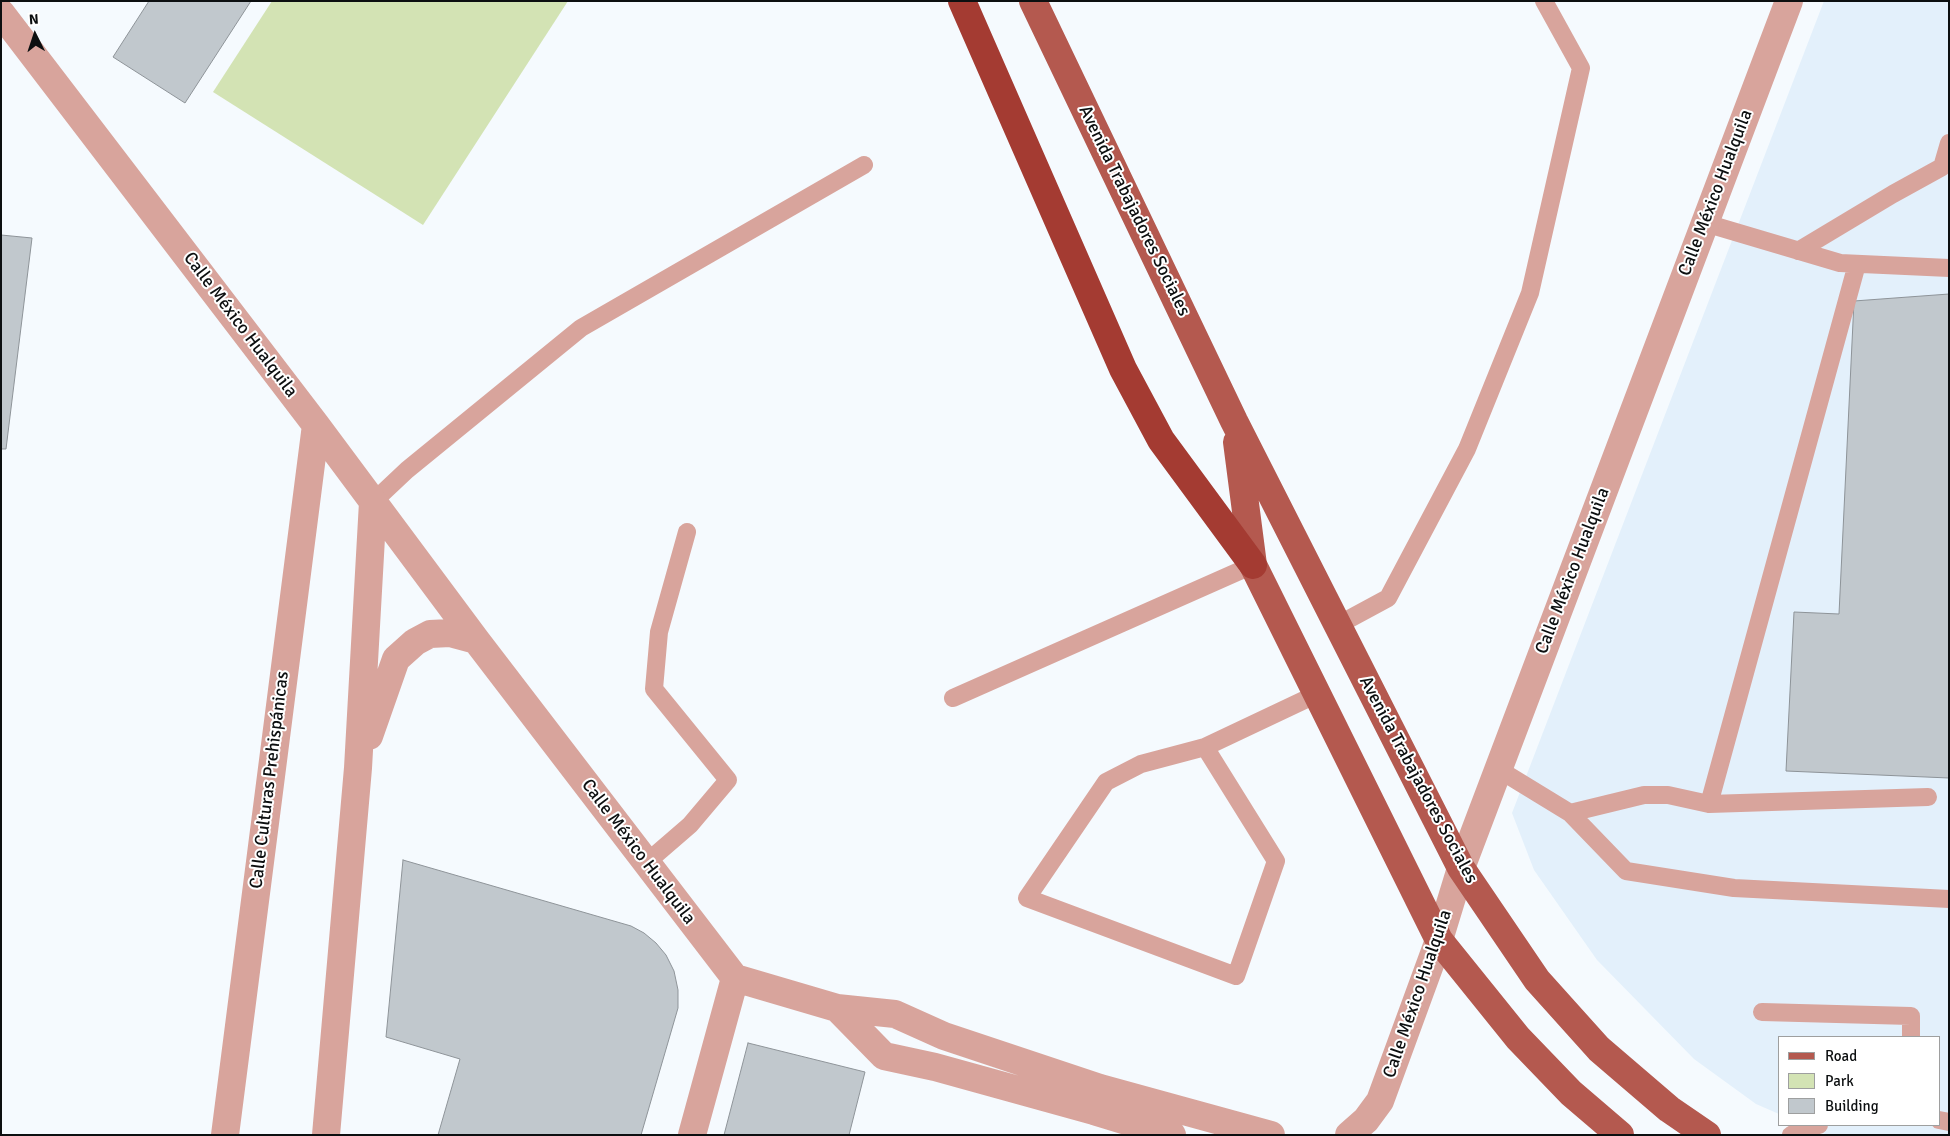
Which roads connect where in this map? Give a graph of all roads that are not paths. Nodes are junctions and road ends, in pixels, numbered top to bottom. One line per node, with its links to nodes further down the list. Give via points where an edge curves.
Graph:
1 (962, 1): 16 (highway, via 1123,369 1161,440)
2 (1033, 1): 12 (main road, Avenida Trabajadores Sociales)
3 (1544, 1): 17 (lane, via 1581,68 1530,293 1467,449 1388,598)
4 (1789, 1): 8 (street, Calle México Hualquila)
5 (1, 12): 13 (street, Calle México Hualquila)
6 (1949, 143): 9 (lane, via 1942,167)
7 (864, 165): 14 (lane, via 581,328 407,470)
8 (1705, 223): 9 (lane); 23 (street, Calle México Hualquila)
9 (1798, 251): 10 (lane, via 1840,263)
10 (1857, 264): 11 (lane); 25 (lane)
11 (1949, 268)
12 (1234, 421): 16 (main road, Avenida Trabajadores Sociales); 17 (main road, Avenida Trabajadores Sociales)
13 (316, 424): 14 (street, Calle México Hualquila); 39 (street, Calle Culturas Prehispánicas)
14 (373, 502): 18 (street, Calle México Hualquila); 22 (street)
15 (687, 532): 27 (lane, via 659,632 654,689 728,780 690,825)
16 (1253, 565): 19 (main road, Avenida Trabajadores Sociales); 20 (lane)
17 (1338, 625): 28 (main road, Avenida Trabajadores Sociales)
18 (476, 640): 22 (street, via 450,633 430,634 396,659); 27 (street, Calle México Hualquila)
19 (1317, 694): 21 (lane); 30 (main road, Avenida Trabajadores Sociales)
20 (953, 698)
21 (1205, 747): 21 (lane, via 1141,764 1106,782 1027,898 1236,976 1276,861)
22 (358, 768): 40 (street)
23 (1498, 769): 26 (lane); 28 (street, Calle México Hualquila)
24 (1928, 797): 25 (lane)
25 (1709, 804): 26 (lane, via 1644,795)
26 (1570, 813): 29 (lane, via 1626,871 1734,888)
27 (646, 863): 31 (street, Calle México Hualquila)
28 (1461, 868): 30 (street, Calle México Hualquila); 46 (main road, Avenida Trabajadores Sociales, via 1537,980 1599,1049 1669,1109)
29 (1949, 898)
30 (1439, 940): 44 (street, Calle México Hualquila, via 1380,1101); 45 (main road, Avenida Trabajadores Sociales, via 1518,1038 1571,1093)
31 (735, 978): 32 (street); 41 (street)
32 (837, 1008): 34 (street, via 895,1014); 36 (street, via 884,1056)
33 (1762, 1012): 35 (lane, via 1911,1016)
34 (944, 1036): 36 (street); 37 (street)
35 (1911, 1036)
36 (935, 1067): 37 (street)
37 (1097, 1100): 42 (street); 43 (street)
38 (1807, 1126): 47 (lane)
39 (225, 1135)
40 (326, 1135)
41 (692, 1135)
42 (1172, 1135)
43 (1271, 1135)
44 (1349, 1135)
45 (1620, 1135)
46 (1707, 1135)
47 (1790, 1135)

